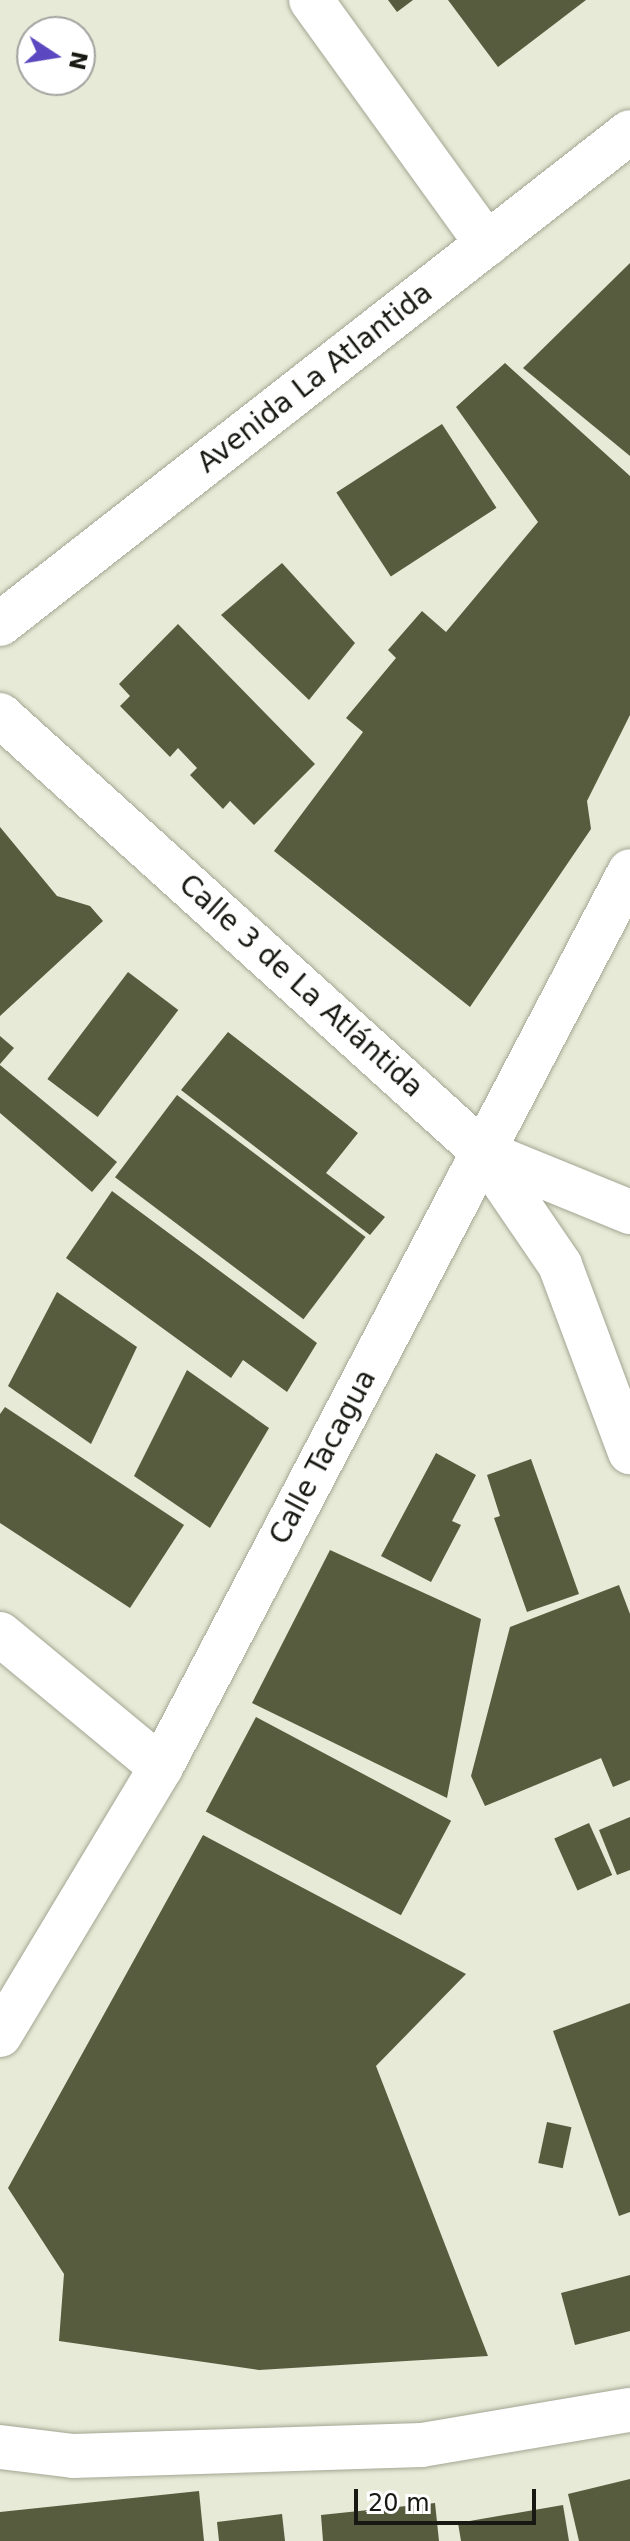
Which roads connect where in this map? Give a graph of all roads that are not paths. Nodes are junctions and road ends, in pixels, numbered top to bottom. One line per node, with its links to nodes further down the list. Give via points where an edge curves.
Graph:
1 (311, 0): 3 (street)
2 (630, 132): 3 (street, Avenida La Atlantida)
3 (487, 244): 4 (street, Avenida La Atlantida)
4 (0, 624)
5 (0, 715): 7 (street, Calle 3 de La Atlántida)
6 (630, 871): 7 (street, Calle Tacagua)
7 (483, 1152): 8 (street, Calle 3 de La Atlántida); 9 (street, via 560,1265); 11 (street, Calle Tacagua)
8 (630, 1212)
9 (630, 1452)
10 (0, 1634): 11 (street)
11 (161, 1767): 12 (street, Calle Tacagua)
12 (0, 2035)
13 (630, 2410): 14 (street, via 422,2445 73,2456)
14 (0, 2447)

